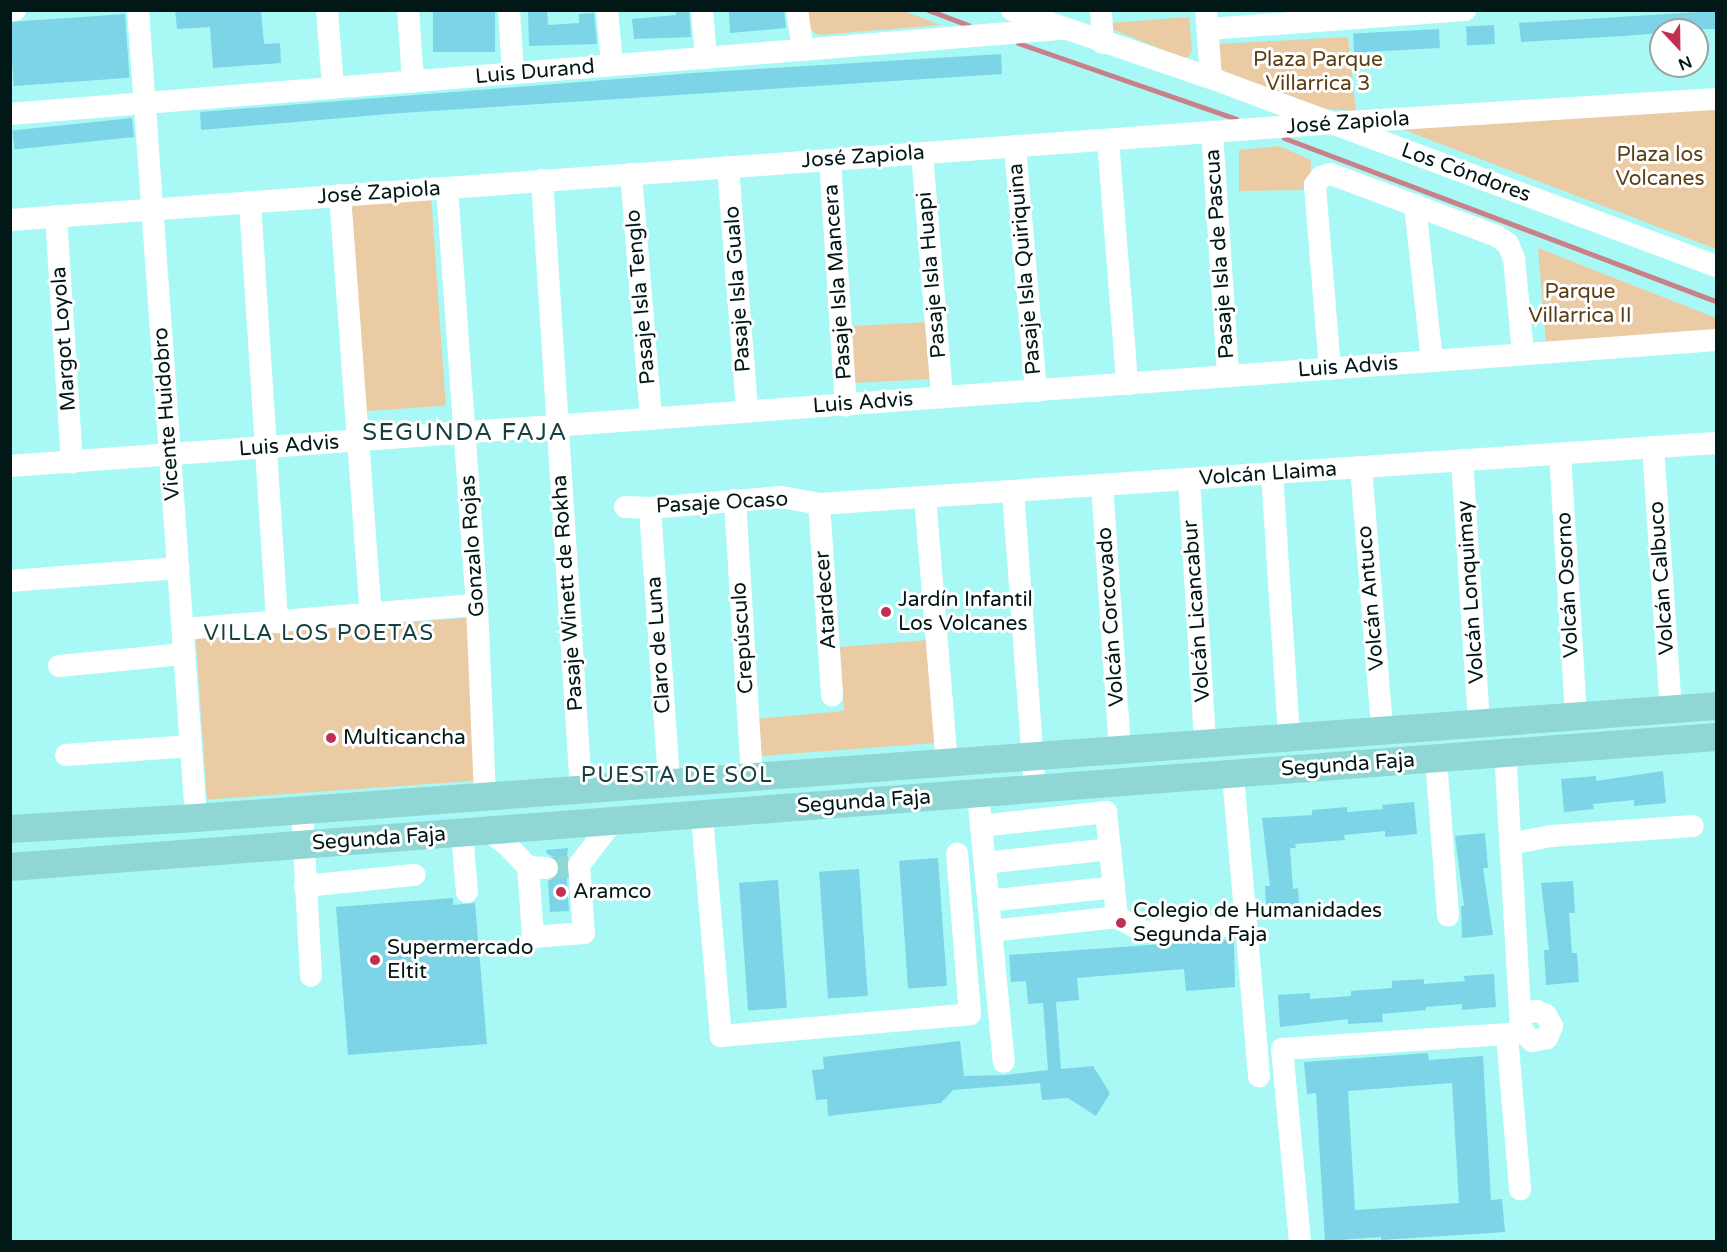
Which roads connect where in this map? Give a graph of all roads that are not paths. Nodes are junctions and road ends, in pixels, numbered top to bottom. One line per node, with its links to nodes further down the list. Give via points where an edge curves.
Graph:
1 (15, 10): 12 (street)
2 (138, 10): 24 (street, Vicente Huidobro)
3 (327, 10): 22 (street)
4 (408, 10): 21 (street)
5 (509, 10): 19 (street)
6 (607, 10): 18 (street)
7 (702, 10): 17 (street)
8 (797, 10): 16 (street)
9 (1012, 10): 14 (street, Los Cóndores)
10 (1101, 10): 15 (street)
11 (1465, 10): 13 (street)
12 (10, 11)
13 (1207, 20): 20 (street)
14 (1060, 29): 15 (street, Los Cóndores); 16 (street, Luis Durand)
15 (1103, 43): 20 (street, Los Cóndores)
16 (803, 50): 17 (street, Luis Durand)
17 (706, 58): 18 (street, Luis Durand)
18 (612, 65): 19 (street, Luis Durand)
19 (513, 73): 21 (street, Luis Durand)
20 (1211, 78): 26 (street, Los Cóndores)
21 (412, 82): 22 (street, Luis Durand)
22 (333, 88): 24 (street, Luis Durand)
23 (1716, 99): 26 (street, José Zapiola)
24 (145, 104): 25 (street, Luis Durand); 39 (street, Vicente Huidobro)
25 (10, 114)
26 (1333, 123): 27 (street, José Zapiola); 42 (street, Los Cóndores)
27 (1212, 132): 28 (street, José Zapiola); 47 (street, Pasaje Isla de Pascua)
28 (1108, 140): 29 (street, José Zapiola); 48 (street)
29 (1015, 146): 30 (street, José Zapiola); 49 (street, Pasaje Isla Quiriquina)
30 (922, 153): 31 (street, José Zapiola); 50 (street, Pasaje Isla Huapi)
31 (830, 160): 32 (street, José Zapiola); 51 (street, Pasaje Isla Mancera)
32 (728, 167): 33 (street, José Zapiola); 52 (street, Pasaje Isla Gualo)
33 (631, 174): 34 (street, José Zapiola); 53 (street, Pasaje Isla Tenglo)
34 (542, 180): 35 (street, José Zapiola); 54 (street, Pasaje Winett de Rokha)
35 (447, 188): 36 (street, José Zapiola); 55 (street, Gonzalo Rojas)
36 (340, 195): 37 (street, José Zapiola); 56 (street)
37 (250, 202): 39 (street, José Zapiola); 58 (street)
38 (1415, 205): 44 (street, via 1497,236 1508,244 1514,258); 45 (street); 46 (street, via 1331,174 1321,177 1315,185)
39 (152, 209): 40 (street, José Zapiola); 61 (street, Vicente Huidobro)
40 (56, 216): 41 (street, José Zapiola); 63 (street, Margot Loyola)
41 (10, 220)
42 (1716, 266)
43 (1716, 340): 44 (street, Luis Advis)
44 (1523, 354): 45 (street, Luis Advis)
45 (1432, 361): 46 (street, Luis Advis)
46 (1330, 369): 47 (street, Luis Advis)
47 (1228, 376): 48 (street, Luis Advis)
48 (1127, 384): 49 (street, Luis Advis)
49 (1036, 391): 50 (street, Luis Advis)
50 (942, 397): 51 (street, Luis Advis)
51 (846, 405): 52 (street, Luis Advis)
52 (747, 411): 53 (street, Luis Advis)
53 (651, 419): 54 (street, Luis Advis)
54 (558, 426): 55 (street, Luis Advis); 102 (street, Pasaje Winett de Rokha)
55 (465, 433): 56 (street, Luis Advis); 77 (street, Gonzalo Rojas)
56 (358, 441): 58 (street, Luis Advis); 78 (street)
57 (1716, 443): 59 (street, Volcán Llaima)
58 (266, 447): 61 (street, Luis Advis); 79 (street)
59 (1653, 447): 60 (street, Volcán Llaima); 85 (street, Volcán Calbuco)
60 (1560, 454): 62 (street, Volcán Llaima); 86 (street, Volcán Osorno)
61 (170, 455): 63 (street, Luis Advis); 75 (street, Vicente Huidobro)
62 (1462, 460): 65 (street, Volcán Llaima); 87 (street, Volcán Lonquimay)
63 (72, 462): 64 (street, Luis Advis)
64 (10, 466)
65 (1361, 467): 66 (street, Volcán Llaima); 88 (street, Volcán Antuco)
66 (1272, 473): 67 (street, Volcán Llaima); 89 (street)
67 (1189, 479): 68 (street, Volcán Llaima); 91 (street, Volcán Licancabur)
68 (1102, 485): 69 (street, Volcán Llaima); 93 (street, Volcán Corcovado)
69 (1013, 491): 70 (street, Volcán Llaima); 96 (street)
70 (925, 497): 72 (street, Volcán Llaima); 98 (street)
71 (735, 500): 72 (street, Pasaje Ocaso, via 781,497); 74 (street, Pasaje Ocaso); 100 (street, Crepúsculo)
72 (819, 504): 83 (street, Atardecer)
73 (625, 507): 74 (street, Pasaje Ocaso)
74 (650, 508): 101 (street, Claro de Luna)
75 (178, 568): 76 (street); 80 (street, Vicente Huidobro)
76 (10, 581)
77 (477, 605): 78 (street); 105 (street, Gonzalo Rojas)
78 (371, 614): 79 (street)
79 (277, 622): 80 (street)
80 (183, 629): 81 (street, Vicente Huidobro)
81 (184, 654): 82 (street); 92 (street, Vicente Huidobro)
82 (59, 666)
83 (832, 696)
84 (1716, 706): 85 (main road, Segunda Faja)
85 (1671, 709): 86 (main road, Segunda Faja)
86 (1576, 716): 87 (main road, Segunda Faja)
87 (1479, 723): 88 (main road, Segunda Faja)
88 (1382, 729): 89 (main road, Segunda Faja)
89 (1290, 736): 91 (main road, Segunda Faja)
90 (1716, 737): 94 (main road, Segunda Faja)
91 (1205, 742): 93 (main road, Segunda Faja)
92 (191, 746): 95 (street); 107 (street, Vicente Huidobro)
93 (1120, 748): 96 (main road, Segunda Faja)
94 (1504, 753): 97 (main road, Segunda Faja); 114 (street)
95 (66, 755)
96 (1033, 755): 98 (main road, Segunda Faja); 103 (street)
97 (1436, 759): 99 (main road, Segunda Faja); 125 (street)
98 (947, 762): 100 (main road, Segunda Faja)
99 (1233, 774): 103 (main road, Segunda Faja); 127 (street)
100 (752, 776): 101 (main road, Segunda Faja)
101 (669, 783): 102 (main road, Segunda Faja)
102 (581, 789): 105 (main road, Segunda Faja)
103 (1035, 789): 104 (main road, Segunda Faja)
104 (978, 794): 108 (main road, Segunda Faja); 109 (street)
105 (485, 796): 106 (main road, Segunda Faja)
106 (302, 810): 107 (main road, Segunda Faja); 115 (street)
107 (196, 818): 112 (main road, Segunda Faja)
108 (613, 821): 113 (main road, Segunda Faja); 113 (street, via 556,867)
109 (981, 826): 116 (street, via 1106,812); 118 (street)
110 (1693, 826): 114 (street, via 1551,836)
111 (703, 828): 117 (street, via 721,1036 970,1014)
112 (10, 829)
113 (475, 832): 115 (main road, Segunda Faja); 123 (street)
114 (1510, 844): 130 (street)
115 (303, 845): 119 (main road, Segunda Faja); 121 (street)
116 (1110, 849): 118 (street); 122 (street)
117 (957, 854)
118 (985, 863): 124 (street)
119 (10, 867)
120 (414, 875): 121 (street)
121 (305, 886): 129 (street)
122 (1114, 887): 124 (street); 126 (street)
123 (467, 892)
124 (988, 901): 128 (street)
125 (1448, 916)
126 (1117, 917): 127 (street, via 1144,932); 128 (street)
127 (1246, 924): 132 (street)
128 (991, 932): 131 (street)
129 (310, 976)
130 (1517, 1028): 133 (street); 134 (street, via 1282,1049)
131 (1004, 1062)
132 (1259, 1076)
133 (1520, 1189)
134 (1300, 1242)

